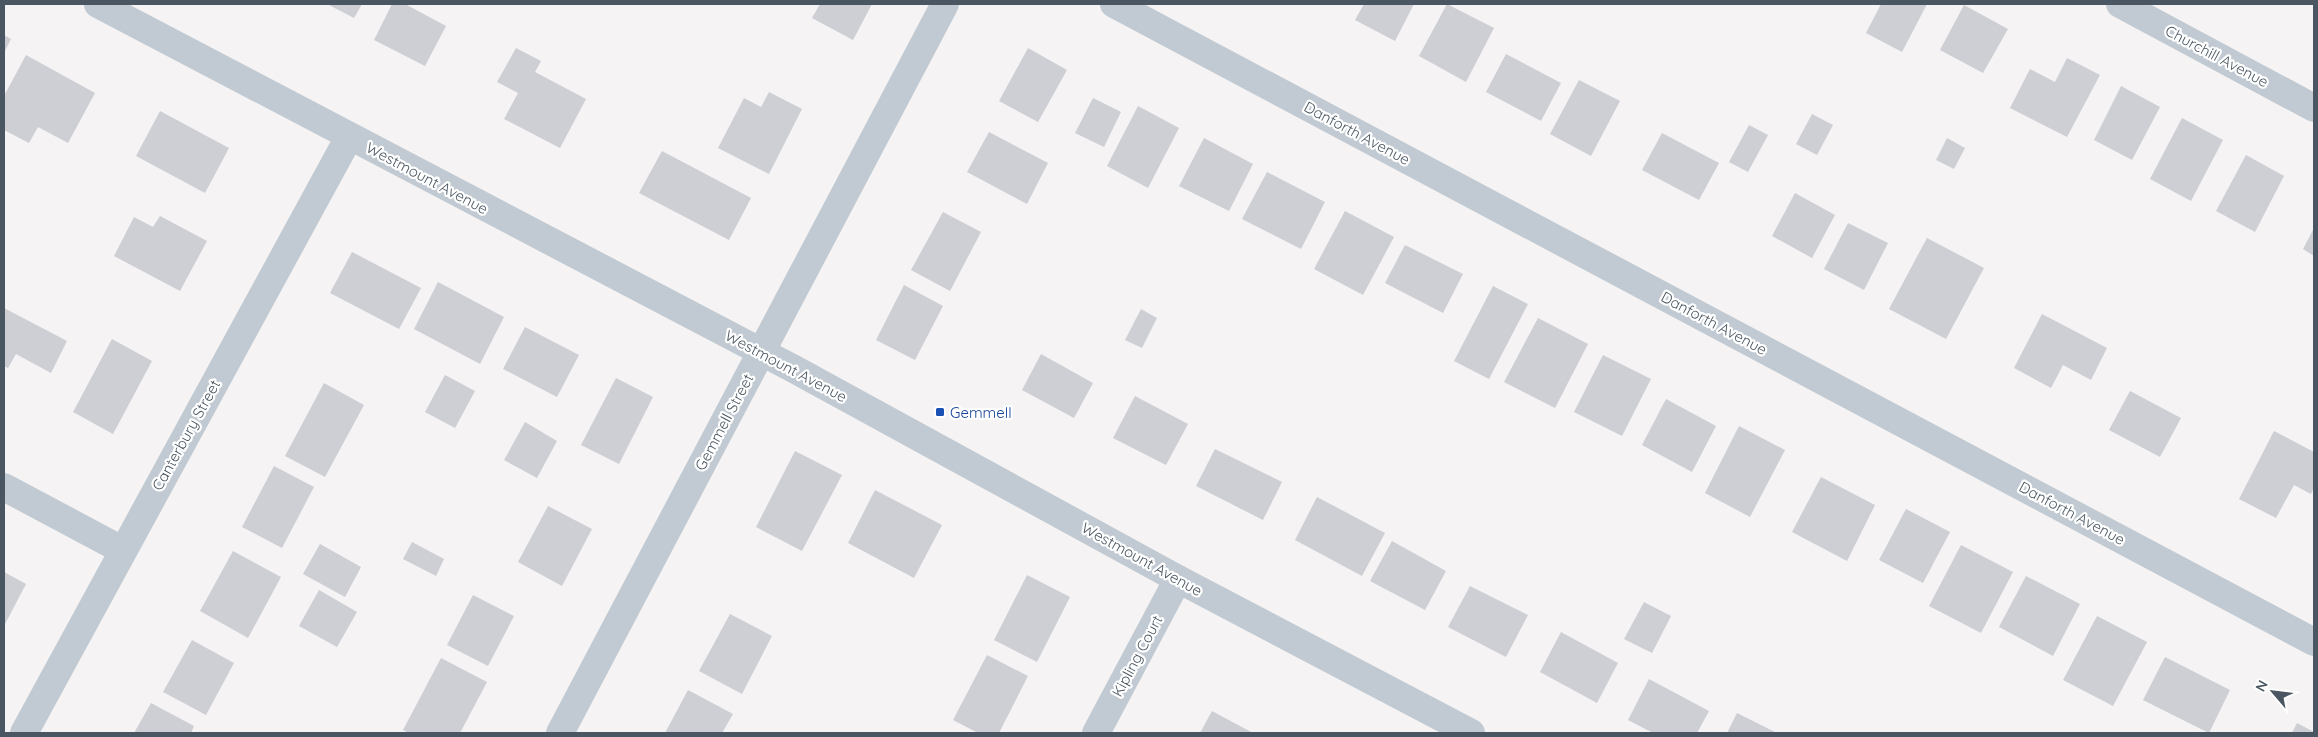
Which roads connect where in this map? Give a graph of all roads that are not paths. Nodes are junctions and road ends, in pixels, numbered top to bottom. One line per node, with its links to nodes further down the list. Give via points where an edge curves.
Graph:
1 (98, 4): 6 (street, Westmount Avenue)
2 (945, 4): 7 (street, Gemmell Street)
3 (1114, 4): 11 (street, Danforth Avenue)
4 (2120, 4): 5 (street, Churchill Avenue)
5 (2314, 108)
6 (349, 137): 7 (street, Westmount Avenue); 9 (street, Canterbury Street)
7 (761, 352): 10 (street, Westmount Avenue); 13 (street, Gemmell Street)
8 (4, 487): 9 (street)
9 (122, 550): 12 (street, Canterbury Street)
10 (1178, 579): 14 (street, Kipling Court); 15 (street, Westmount Avenue)
11 (2314, 642)
12 (24, 733)
13 (560, 733)
14 (1096, 733)
15 (1471, 733)

